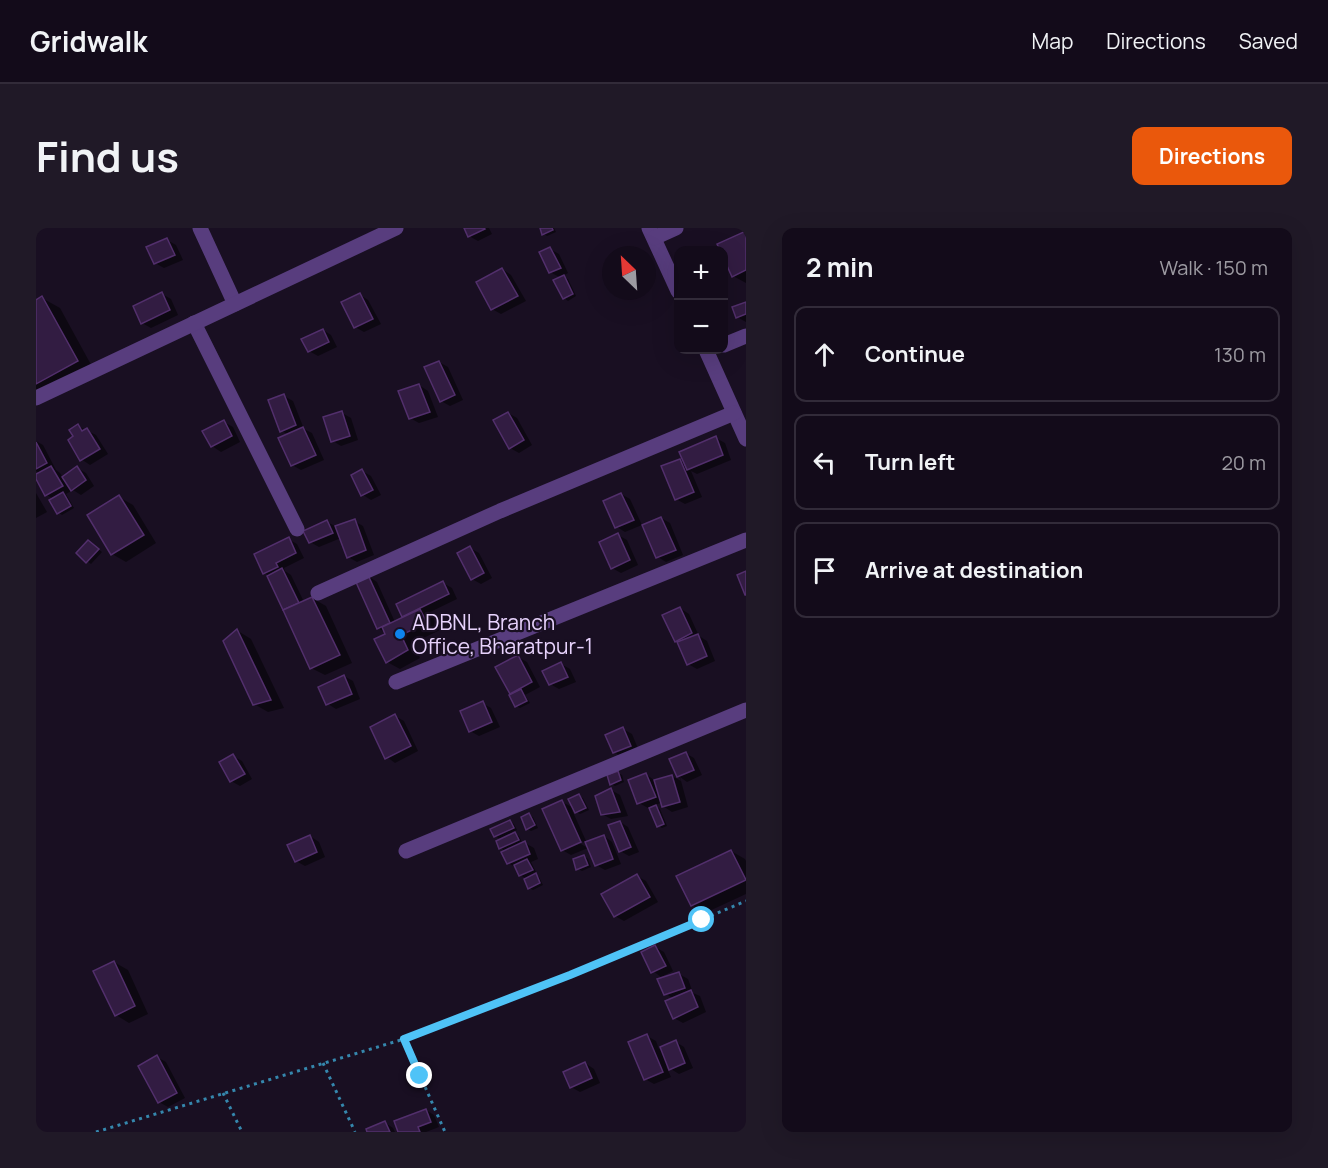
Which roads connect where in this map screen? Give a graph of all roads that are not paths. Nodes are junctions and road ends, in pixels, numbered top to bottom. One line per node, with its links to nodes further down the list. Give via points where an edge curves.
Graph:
1 (200, 228): 6 (street)
2 (676, 228): 4 (street)
3 (391, 229): 6 (street)
4 (651, 233): 5 (street)
5 (674, 282)
6 (235, 304): 7 (street)
7 (194, 323): 11 (street); 14 (street)
8 (746, 336): 9 (street)
9 (728, 343)
10 (710, 354): 12 (street)
11 (36, 398)
12 (734, 413): 13 (street); 16 (street)
13 (746, 439)
14 (297, 529)
15 (746, 540): 17 (street)
16 (318, 592)
17 (396, 682)
18 (746, 710): 19 (street)
19 (406, 851)

